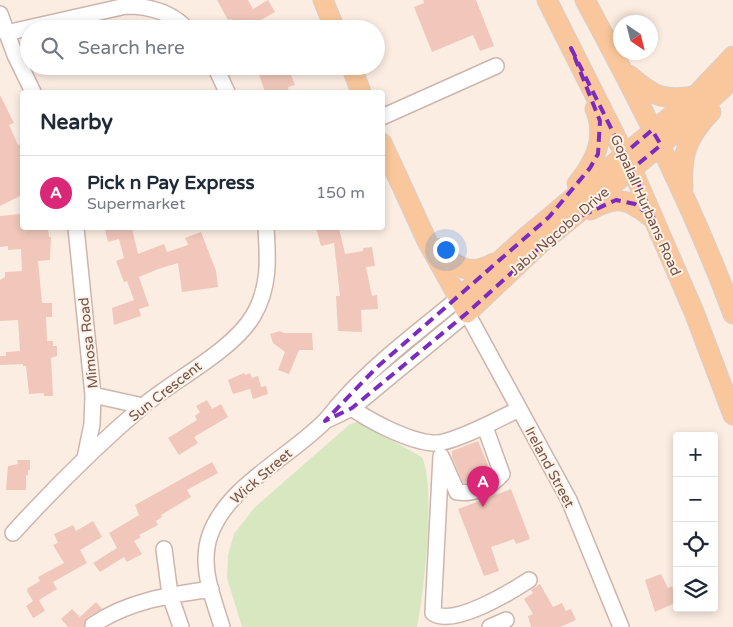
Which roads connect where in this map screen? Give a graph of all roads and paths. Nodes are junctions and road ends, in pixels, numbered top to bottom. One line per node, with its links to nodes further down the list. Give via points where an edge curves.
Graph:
1 (324, 0): 7 (main road)
2 (547, 0): 10 (main road, Gopalall Hurbans Road)
3 (585, 0): 14 (main road)
4 (0, 14): 9 (street)
5 (64, 20): 6 (street, via 126,6 143,6 161,11)
6 (174, 20)
7 (332, 20)
8 (20, 30): 9 (street)
9 (6, 33): 12 (street)
10 (571, 48): 27 (main road, Gopalall Hurbans Road); 29 (main road, via 600,121 598,154)
11 (733, 56): 23 (main road, Jabu Ngcobo Drive)
12 (20, 64)
13 (496, 66): 24 (street)
14 (622, 69): 23 (main road, via 655,95 666,99); 25 (main road)
15 (25, 75): 20 (street)
16 (219, 75): 21 (street)
17 (354, 75): 22 (main road)
18 (733, 79): 25 (main road, Jabu Ngcobo Drive)
19 (733, 86): 28 (main road, via 688,141 683,156)
20 (32, 90)
21 (225, 90)
22 (360, 90)
23 (695, 96): 25 (main road, Jabu Ngcobo Drive)
24 (385, 116)
25 (656, 138): 27 (main road, Jabu Ngcobo Drive); 28 (main road)
26 (385, 150): 34 (main road)
27 (628, 161): 29 (main road, Jabu Ngcobo Drive); 30 (main road, Gopalall Hurbans Road); 31 (main road, Jabu Ngcobo Drive)
28 (684, 197): 37 (main road)
29 (549, 217): 35 (main road, Jabu Ngcobo Drive)
30 (654, 219): 31 (main road, via 635,204 616,200 603,203); 42 (main road, Gopalall Hurbans Road)
31 (568, 222): 36 (main road, Jabu Ngcobo Drive)
32 (76, 230): 38 (street, Mimosa Road)
33 (266, 230): 40 (street, Sun Crescent, via 267,276 260,301 247,325)
34 (427, 241): 35 (main road, via 455,265 472,271); 36 (main road)
35 (506, 256): 36 (main road, Jabu Ngcobo Drive)
36 (463, 306): 39 (street, Wick Street); 41 (street, Ireland Street)
37 (733, 314)
38 (93, 396): 40 (street); 45 (street, Mimosa Road, via 92,424)
39 (347, 404): 44 (street); 49 (street, Wick Street, via 225,508 212,529 207,550 207,578)
40 (143, 406): 45 (street, Sun Crescent)
41 (519, 408): 43 (street); 57 (street, Ireland Street, via 569,500)
42 (733, 415)
43 (485, 427): 44 (street); 44 (street, via 502,474 495,482 465,494 457,492)
44 (437, 450): 52 (street, via 432,608 442,620)
45 (85, 458): 46 (street, Sun Crescent)
46 (12, 533)
47 (164, 549): 50 (street)
48 (529, 580): 52 (street)
49 (211, 589): 50 (street); 55 (street, Wick Street)
50 (170, 595): 53 (street, via 128,606); 54 (street)
51 (506, 620): 56 (street)
52 (461, 624)
53 (93, 625)
54 (182, 627)
55 (222, 627)
56 (490, 627)
57 (621, 627)

